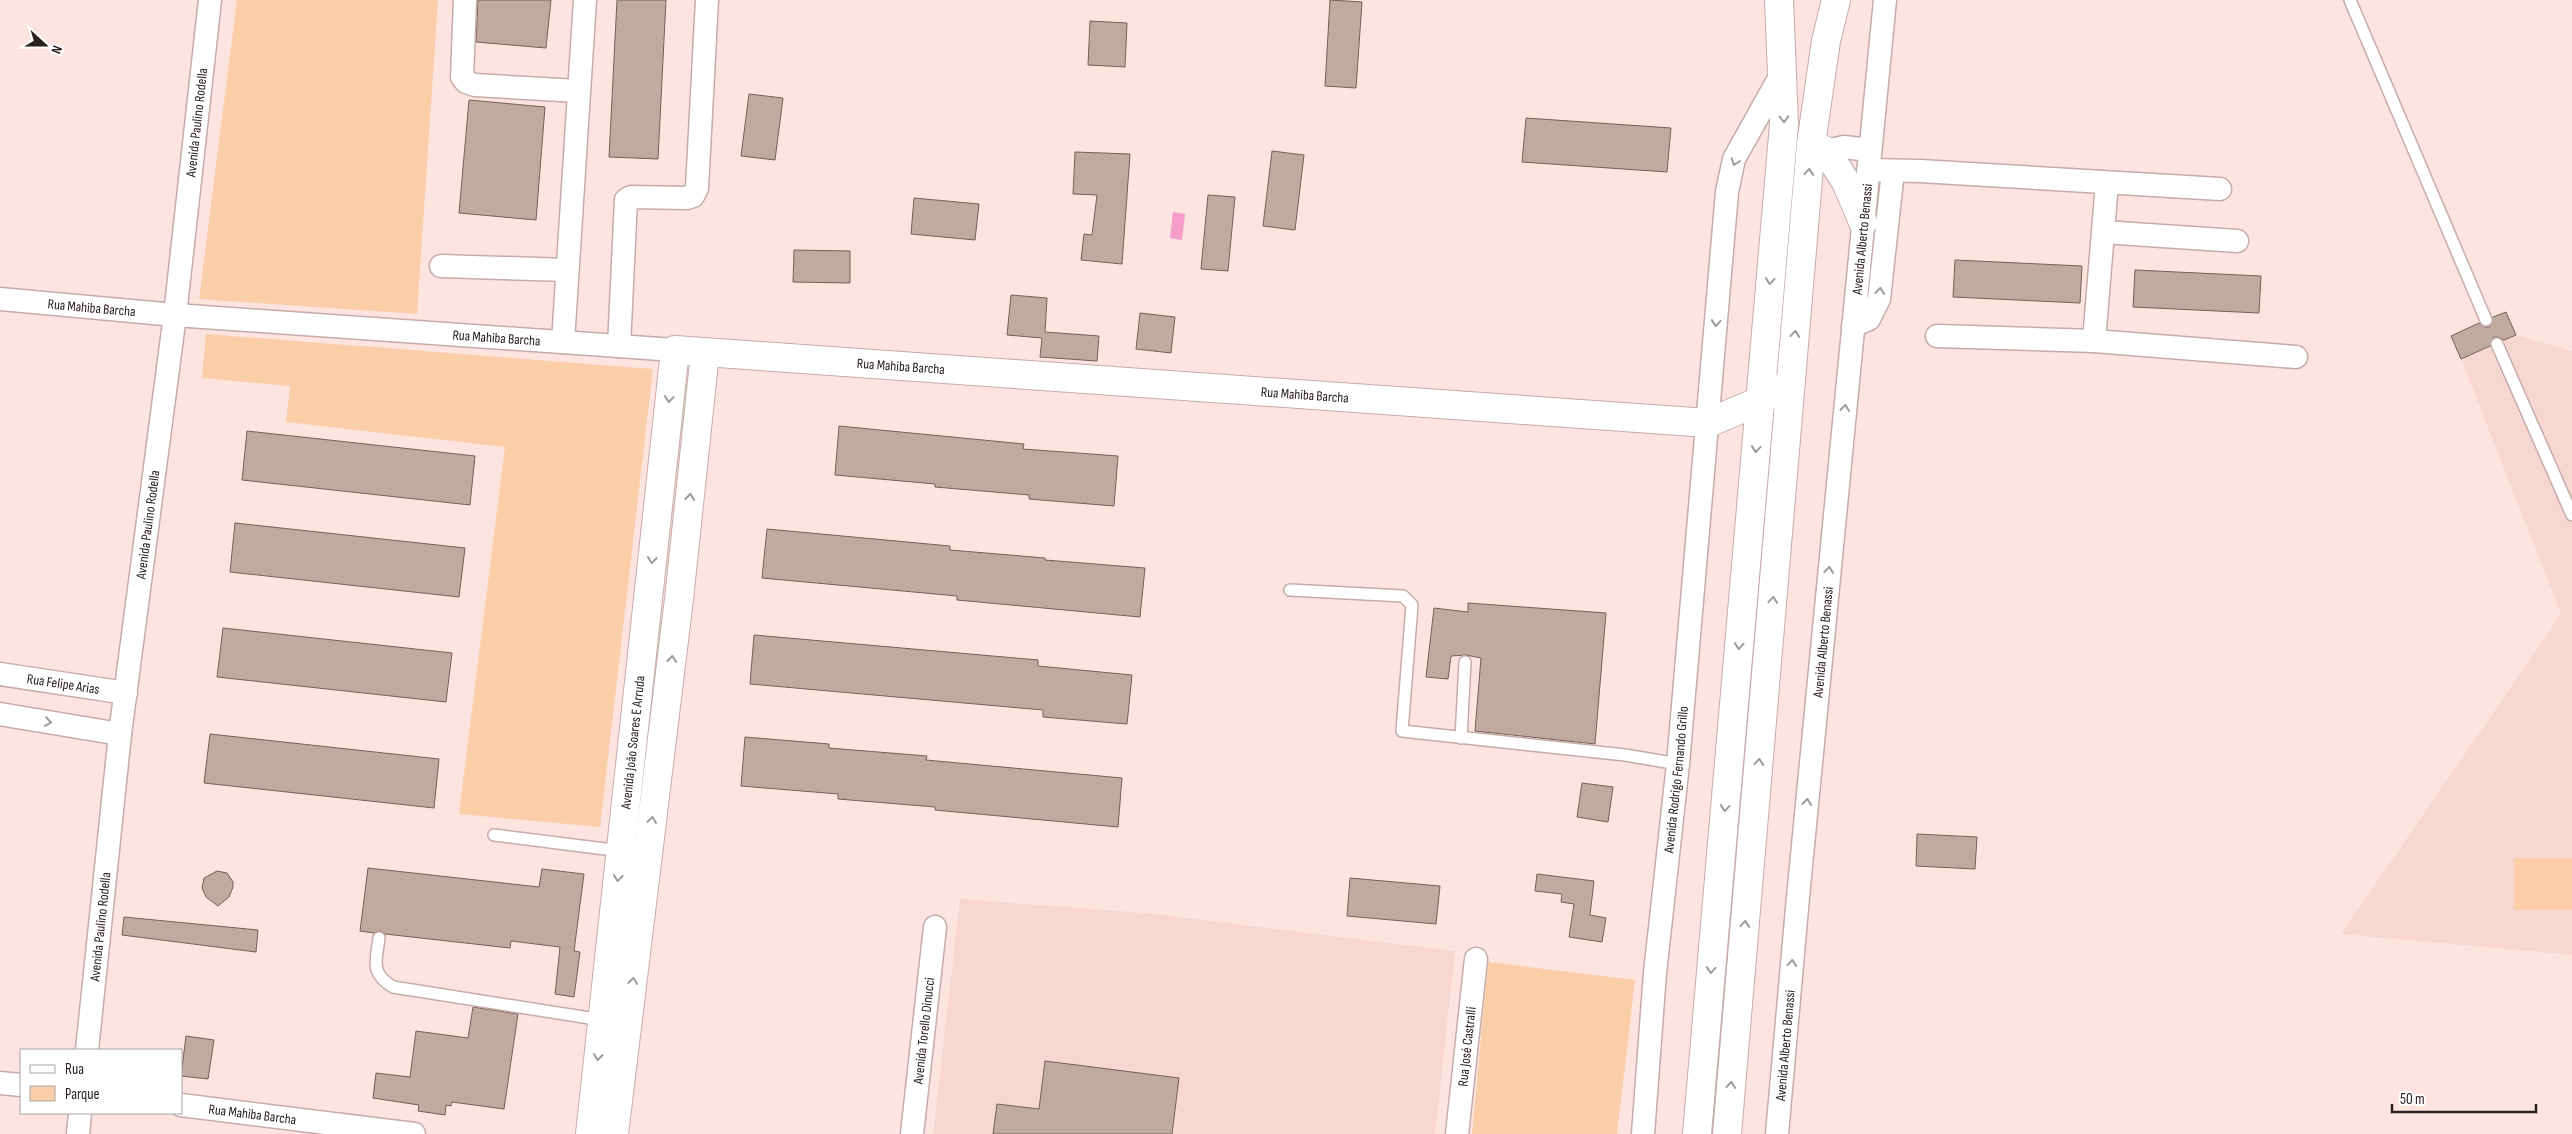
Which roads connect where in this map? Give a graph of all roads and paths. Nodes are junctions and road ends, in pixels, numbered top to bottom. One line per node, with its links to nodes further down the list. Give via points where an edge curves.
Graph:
1 (210, 0): 22 (street, Avenida Paulino Rodella)
2 (465, 0): 10 (street, via 462,77 466,82)
3 (584, 0): 10 (street)
4 (707, 0): 29 (street, via 697,188 693,196 687,198 631,197 626,200)
5 (1779, 0): 9 (street)
6 (1836, 0): 11 (street, via 1826,41)
7 (1885, 0): 12 (street, Avenida Alberto Benassi)
8 (2350, 0): 23 (lane)
9 (1782, 72): 34 (street, one-way to 34, via 1784,124); 35 (street, Avenida Rodrigo Fernando Grillo, one-way to 35, via 1734,160 1727,192)
10 (578, 90): 20 (street)
11 (1818, 147): 12 (street, via 1844,147); 16 (street, via 1846,182); 33 (street, one-way to 11)
12 (1869, 160): 13 (street); 16 (street, Avenida Alberto Benassi)
13 (1893, 171): 14 (street); 24 (street, one-way to 13, via 1869,319 1879,299)
14 (2107, 183): 15 (street); 17 (street)
15 (2220, 189)
16 (1864, 222): 24 (street, Avenida Alberto Benassi)
17 (2103, 232): 18 (street); 26 (street)
18 (2237, 241)
19 (441, 266): 20 (street)
20 (567, 270): 27 (street)
21 (0, 299): 22 (street, Rua Mahiba Barcha)
22 (175, 315): 27 (street, Rua Mahiba Barcha); 42 (street, Avenida Paulino Rodella)
23 (2486, 320)
24 (1853, 326): 66 (street, Avenida Alberto Benassi, one-way to 24)
25 (1937, 336): 26 (street)
26 (2094, 341): 32 (street)
27 (563, 342): 29 (street, Rua Mahiba Barcha)
28 (2496, 344): 36 (lane)
29 (619, 346): 30 (street, Rua Mahiba Barcha)
30 (675, 350): 31 (street, Rua Mahiba Barcha); 37 (street, Avenida João Soares E Arruda, one-way to 37)
31 (705, 353): 35 (street, Rua Mahiba Barcha); 38 (street, Avenida João Soares E Arruda, one-way to 31)
32 (2296, 357)
33 (1791, 382): 34 (street, Rua Mahiba Barcha); 65 (street, one-way to 33)
34 (1760, 401): 35 (street, Rua Mahiba Barcha); 64 (street, one-way to 64)
35 (1708, 424): 46 (street, Avenida Rodrigo Fernando Grillo)
36 (2572, 515)
37 (656, 526): 38 (street); 48 (street, Avenida João Soares E Arruda, one-way to 48)
38 (686, 529): 52 (street, Avenida João Soares E Arruda, one-way to 38)
39 (1290, 590): 45 (lane, via 1403,596 1408,600 1412,605 1402,731)
40 (1465, 662): 45 (lane)
41 (0, 674): 42 (street, Rua Felipe Arias)
42 (126, 693): 44 (street, Avenida Paulino Rodella)
43 (0, 714): 44 (street, one-way to 44)
44 (120, 734): 53 (street, Avenida Paulino Rodella)
45 (1461, 738): 46 (lane, via 1625,755)
46 (1678, 764): 63 (street, Avenida Rodrigo Fernando Grillo, via 1655,973)
47 (494, 835): 48 (lane)
48 (620, 851): 52 (street, Avenida João Soares E Arruda, one-way to 52)
49 (935, 927): 61 (street, Avenida Torello Dinucci)
50 (379, 938): 52 (lane, via 375,969 380,979 393,987)
51 (1476, 959): 62 (street, Rua José Castralli)
52 (615, 1022): 58 (street, Avenida João Soares E Arruda)
53 (87, 1049)
54 (0, 1083): 55 (street)
55 (20, 1085)
56 (182, 1105): 60 (street, Rua Mahiba Barcha)
57 (80, 1114): 59 (street)
58 (603, 1122)
59 (78, 1134)
60 (414, 1134)
61 (912, 1134)
62 (1457, 1134)
63 (1643, 1134)
64 (1697, 1134)
65 (1727, 1134)
66 (1777, 1134)

